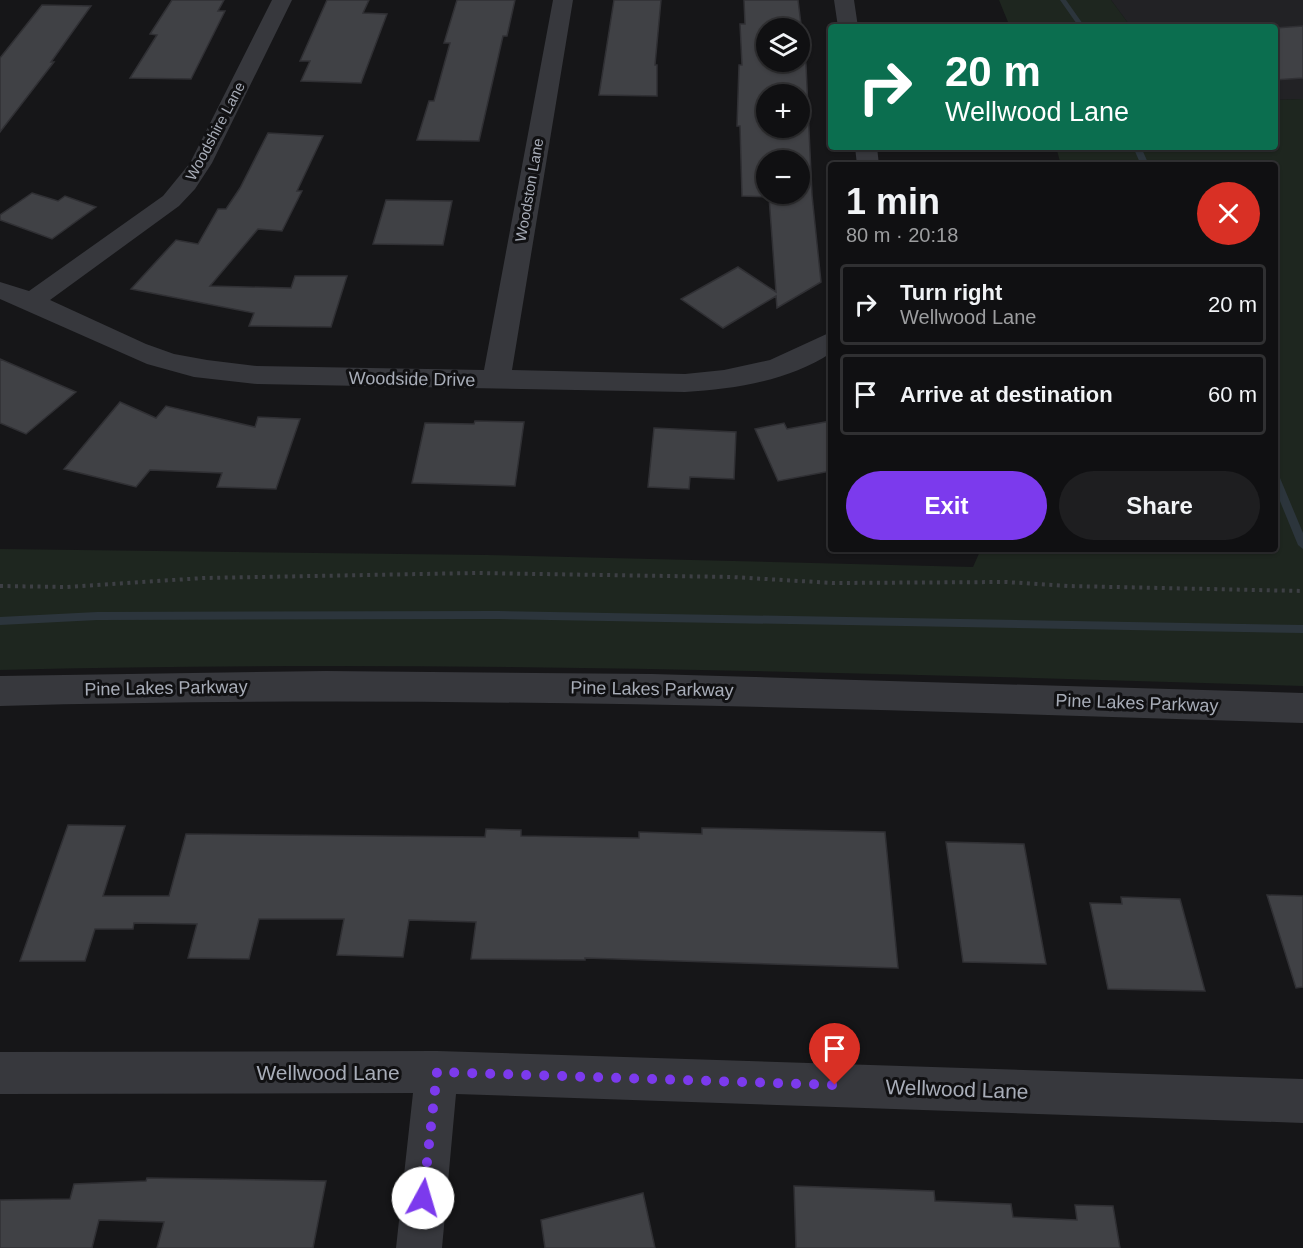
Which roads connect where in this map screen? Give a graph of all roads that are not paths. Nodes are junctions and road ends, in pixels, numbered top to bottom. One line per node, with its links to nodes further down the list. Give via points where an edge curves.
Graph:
1 (282, 0): 6 (street, Woodshire Lane, via 188,184 149,218)
2 (563, 0): 8 (street, Woodston Lane)
3 (844, 0): 4 (street)
4 (848, 24)
5 (0, 290): 6 (street, Woodside Drive)
6 (32, 301): 8 (street, Woodside Drive, via 141,352 204,369 257,375)
7 (828, 343): 8 (street, Woodside Drive, via 784,365 723,380 664,384)
8 (496, 381)
9 (0, 691): 10 (street, Pine Lakes Parkway, via 610,687)
10 (1303, 708)
11 (437, 1072): 12 (street, Wellwood Lane); 13 (street, Wellwood Lane); 14 (street)
12 (0, 1073)
13 (1303, 1101)
14 (419, 1248)

